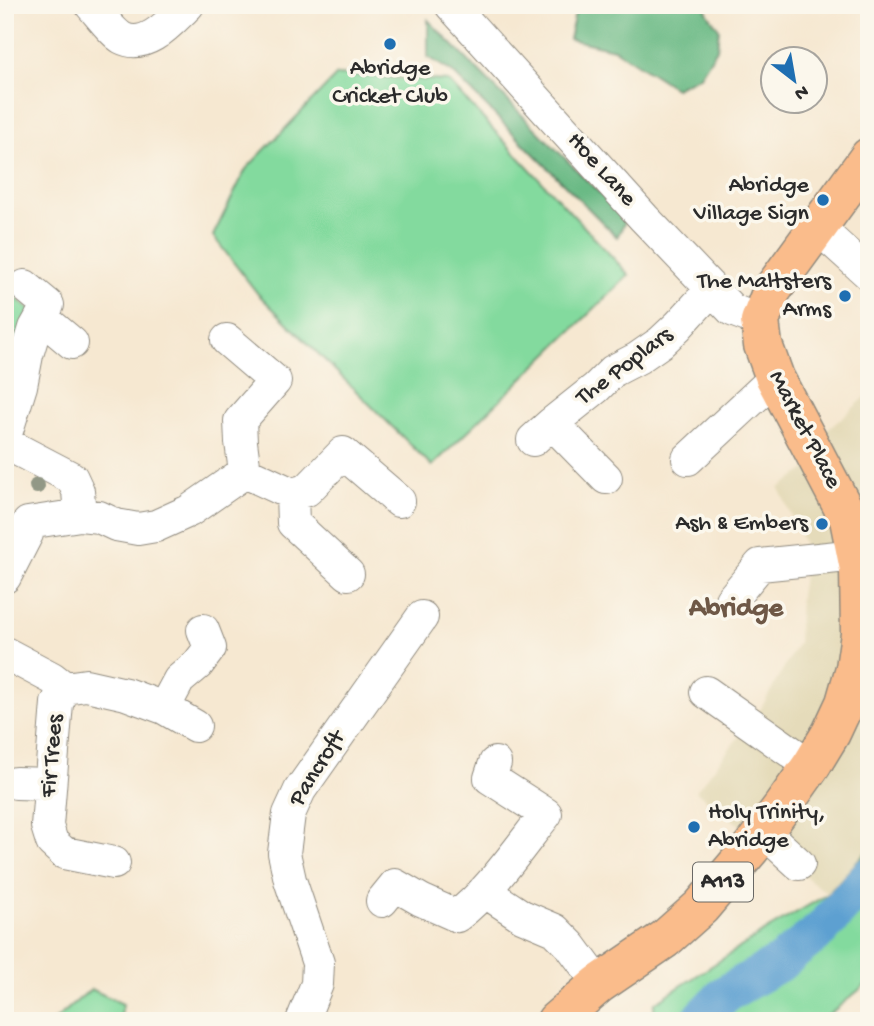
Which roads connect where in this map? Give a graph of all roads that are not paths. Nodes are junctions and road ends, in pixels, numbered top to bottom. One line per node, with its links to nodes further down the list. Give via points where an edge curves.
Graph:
1 (91, 5): 2 (street, via 122,38 137,41 155,35)
2 (188, 5)
3 (451, 5): 7 (street, Hoe Lane)
4 (866, 166): 5 (main road)
5 (818, 228): 6 (street); 8 (main road, via 772,290)
6 (869, 274)
7 (712, 289): 8 (street, Hoe Lane, via 732,310); 16 (street, The Poplars, via 661,342 613,371 552,435)
8 (760, 321): 11 (main road, Market Place / A113)
9 (227, 341): 15 (street, via 275,381 240,421)
10 (72, 343): 12 (street, via 44,299)
11 (775, 378): 14 (street); 21 (main road, Market Place / A113, via 849,519)
12 (5, 437)
13 (5, 443): 20 (street, via 72,478)
14 (688, 459)
15 (245, 472): 17 (street); 20 (street, via 189,511 156,526 116,525)
16 (606, 478)
17 (283, 490): 18 (street, via 307,490 343,453); 22 (street, via 293,523)
18 (399, 501)
19 (17, 514): 20 (street); 23 (street, via 27,534)
20 (80, 515)
21 (861, 563): 24 (street, via 760,565); 31 (main road, Market Place / A113)
22 (348, 574)
23 (5, 577)
24 (731, 600)
25 (421, 616): 43 (street, Pancroft, via 300,790 289,814 284,853 318,963 317,984)
26 (203, 630): 30 (street, via 210,648 179,680)
27 (5, 653): 28 (street, Fir Trees)
28 (65, 688): 30 (street, Fir Trees, via 86,685); 36 (street, Fir Trees, via 57,703)
29 (706, 692): 34 (street)
30 (164, 709): 32 (street, Fir Trees)
31 (857, 711): 34 (main road, A113, via 831,733)
32 (195, 726)
33 (495, 763): 40 (street, via 491,778 546,814)
34 (811, 766): 37 (main road, A113)
35 (16, 783): 36 (street)
36 (50, 785): 38 (street, Fir Trees, via 47,826 52,842 64,853)
37 (764, 832): 39 (street); 42 (main road, A113, via 701,907 665,939)
38 (114, 863)
39 (799, 864)
40 (484, 891): 41 (street, via 457,916 396,885); 42 (street, via 522,916 555,930)
41 (382, 901)
42 (599, 984): 44 (main road, A113)
43 (302, 1021)
44 (556, 1021)

